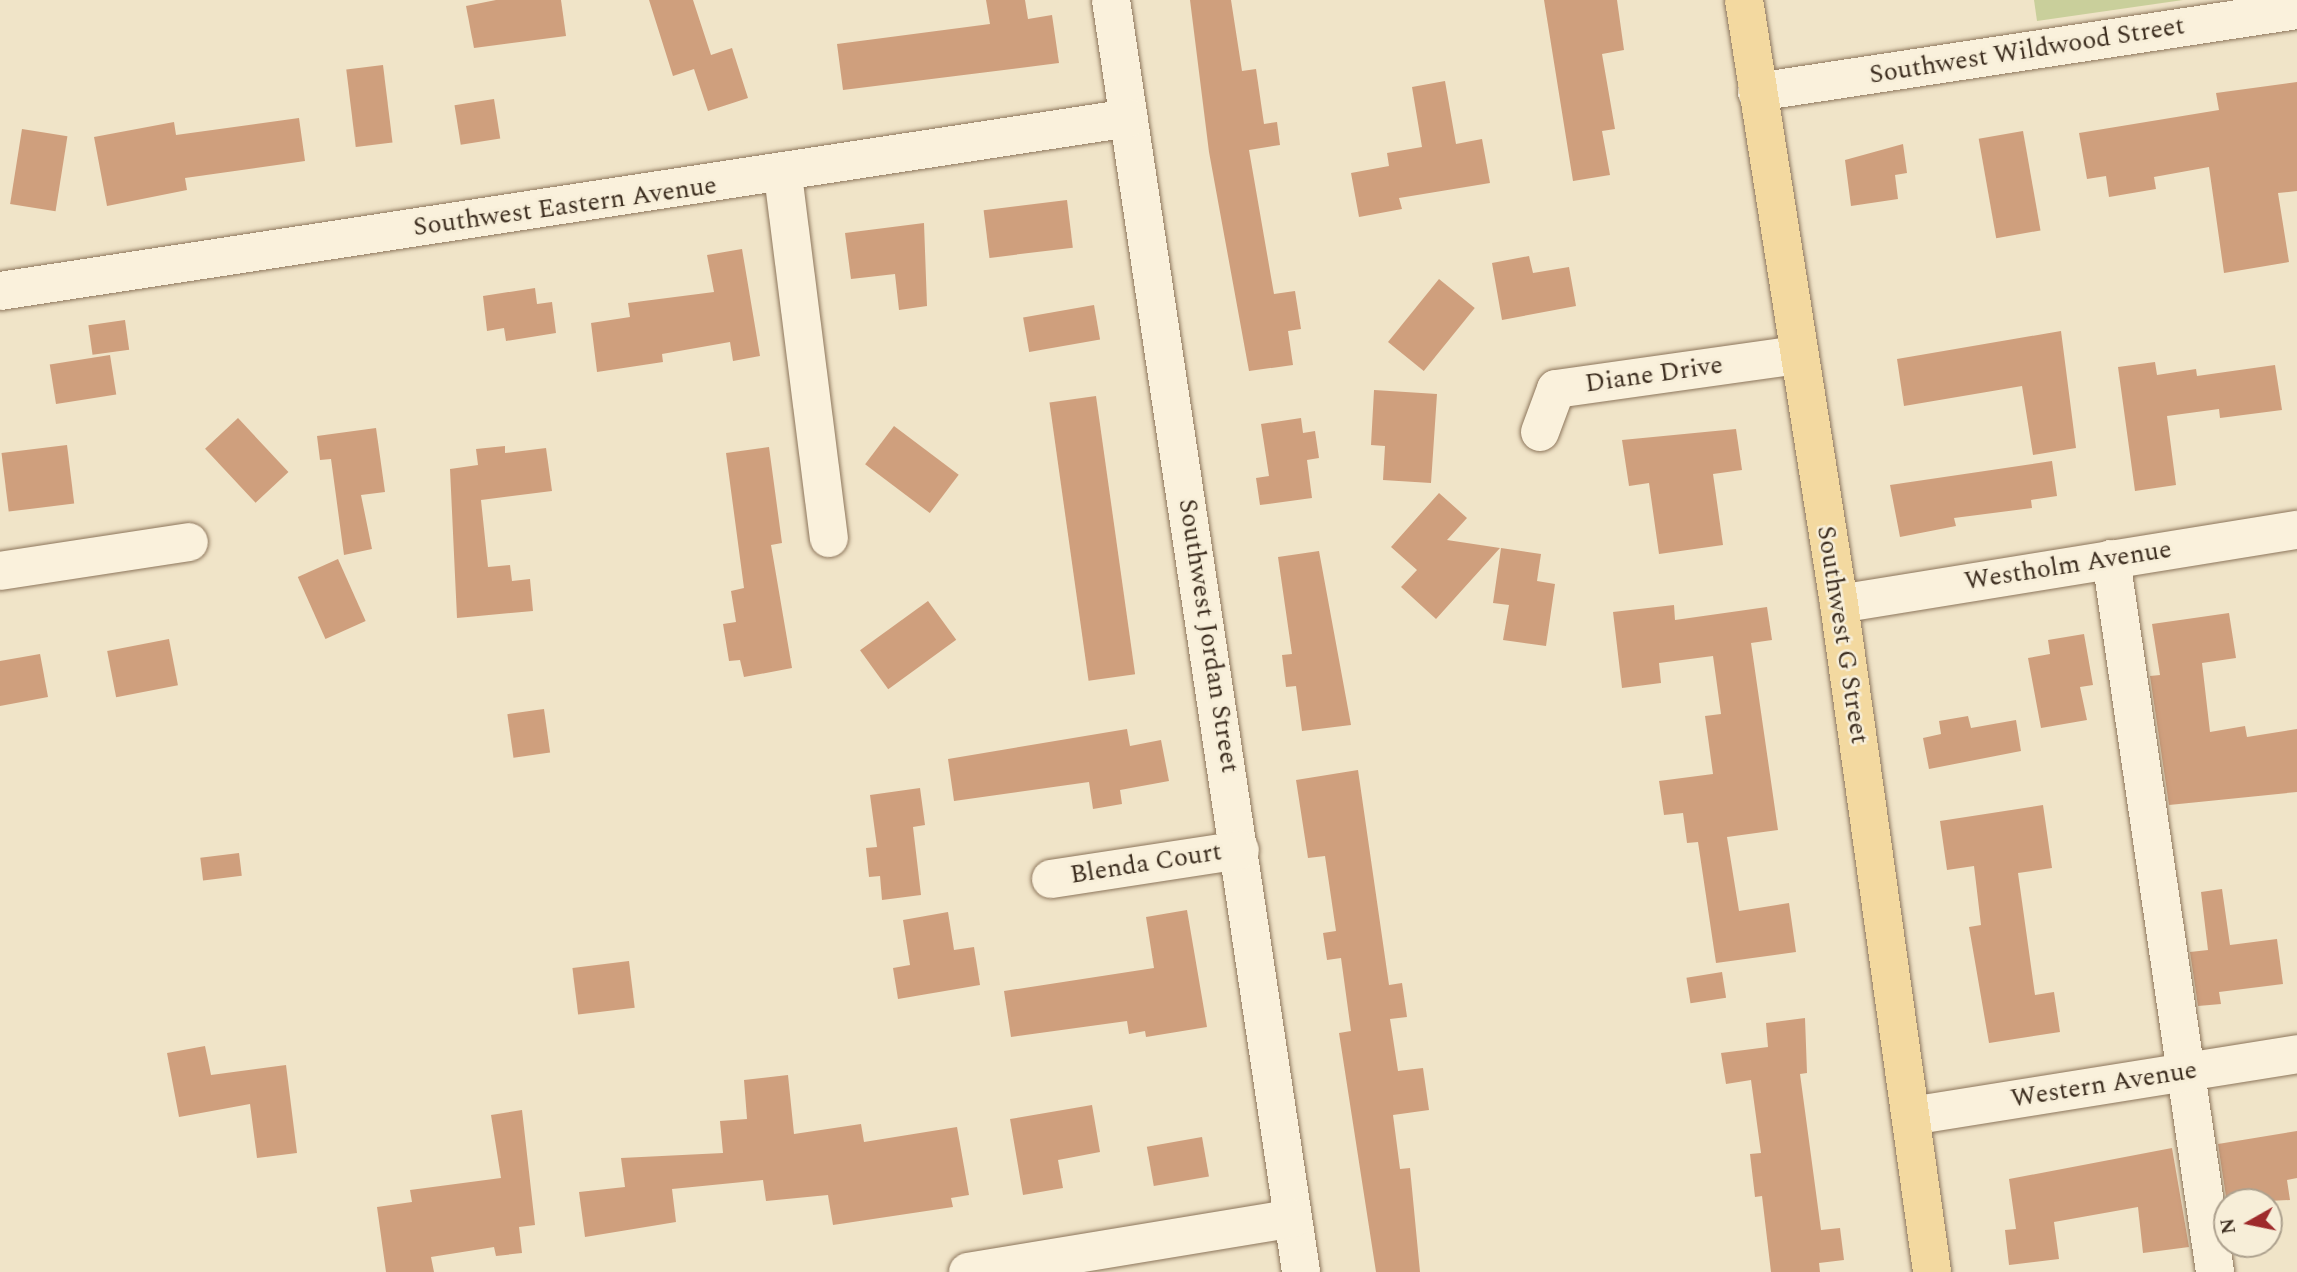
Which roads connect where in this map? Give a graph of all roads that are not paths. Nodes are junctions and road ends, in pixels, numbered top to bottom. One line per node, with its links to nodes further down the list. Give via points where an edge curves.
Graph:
1 (1111, 0): 5 (street, Southwest Jordan Street)
2 (1744, 0): 4 (main road, Southwest G Street)
3 (2297, 10): 4 (street, Southwest Wildwood Street)
4 (1757, 92): 8 (main road, Southwest G Street)
5 (1129, 118): 6 (street, Southwest Eastern Avenue); 16 (street, Southwest Jordan Street)
6 (783, 175): 7 (street, Southwest Eastern Avenue); 11 (street)
7 (0, 291)
8 (1797, 355): 9 (street, Diane Drive, via 1556,389); 15 (main road, Southwest G Street)
9 (1540, 432)
10 (2297, 530): 13 (street, Westholm Avenue)
11 (830, 538)
12 (190, 542): 14 (street)
13 (2111, 559): 15 (street, Westholm Avenue); 19 (street)
14 (0, 571)
15 (1839, 604): 20 (main road, Southwest G Street)
16 (1240, 850): 17 (street, Blenda Court); 21 (street, Southwest Jordan Street)
17 (1051, 879)
18 (2297, 1054): 19 (street, Western Avenue)
19 (2184, 1072): 20 (street, Western Avenue); 25 (street)
20 (1911, 1116): 24 (main road, Southwest G Street)
21 (1293, 1218): 22 (street); 23 (street, Southwest Jordan Street)
22 (968, 1272)
23 (1301, 1272)
24 (1932, 1272)
25 (2215, 1272)

